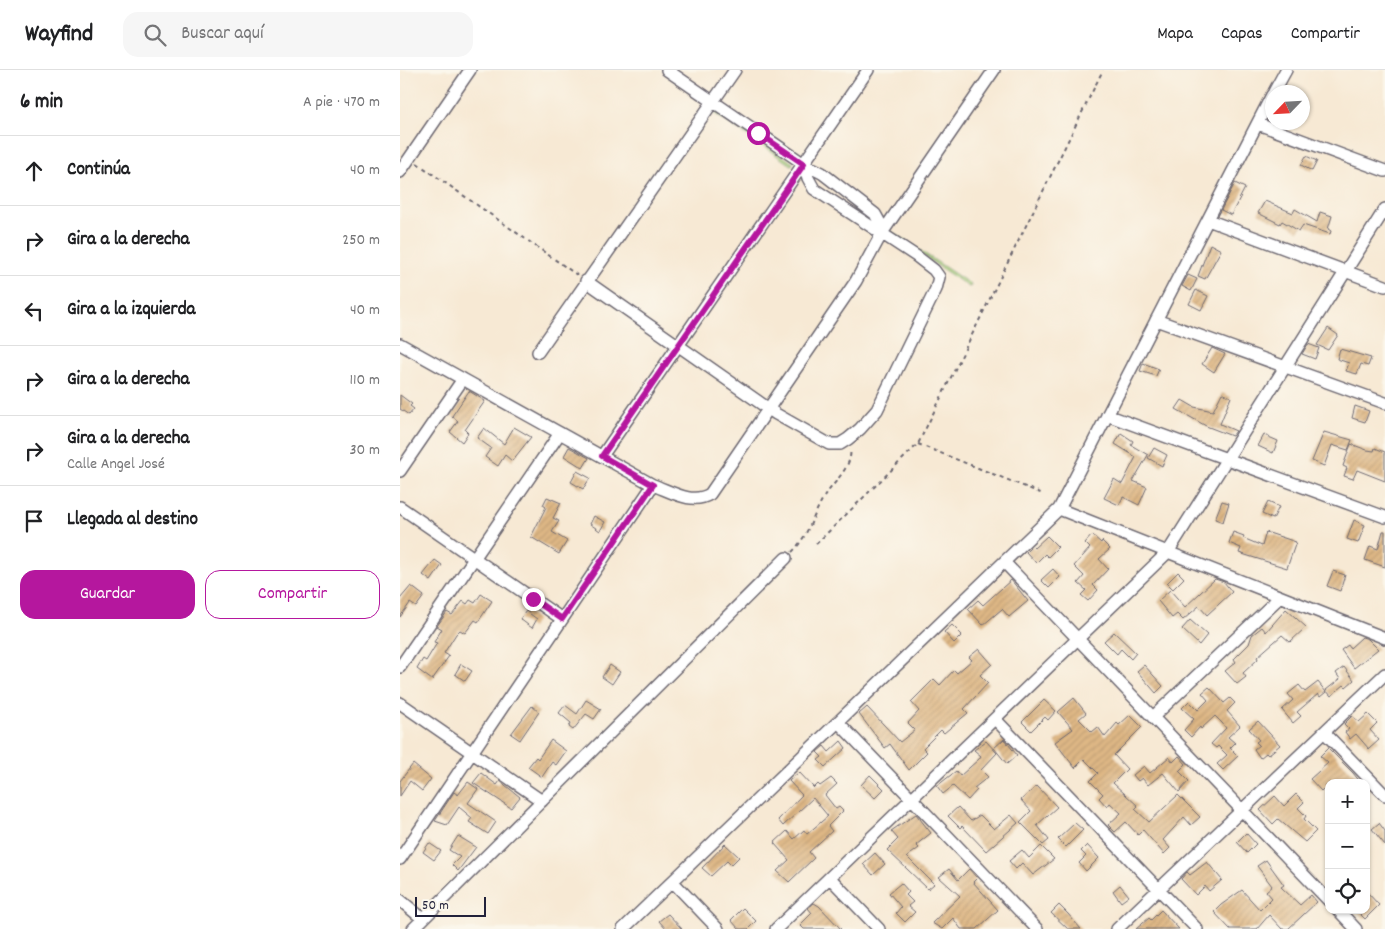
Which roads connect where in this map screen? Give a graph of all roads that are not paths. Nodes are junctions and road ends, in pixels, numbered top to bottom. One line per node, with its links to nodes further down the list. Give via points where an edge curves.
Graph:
1 (470, 70): 11 (street)
2 (668, 70): 8 (street)
3 (735, 70): 8 (street)
4 (868, 70): 12 (street)
5 (994, 70): 17 (street)
6 (1286, 70): 7 (street)
7 (1278, 85)
8 (713, 102): 12 (street); 19 (street)
9 (1265, 110): 10 (street)
10 (1258, 124): 13 (street); 16 (street)
11 (405, 154): 14 (street)
12 (804, 164): 17 (street, via 875,214); 17 (street, via 814,188); 23 (street)
13 (1385, 171)
14 (400, 172)
15 (1385, 209): 18 (street)
16 (1208, 220): 18 (street); 21 (street)
17 (882, 233): 28 (street, via 856,281); 28 (street, via 939,277 876,410 848,439 840,444 829,444)
18 (1346, 271): 20 (street); 25 (street)
19 (586, 282): 23 (street); 24 (street)
20 (1385, 286)
21 (1156, 320): 25 (street); 29 (street)
22 (400, 344): 26 (street)
23 (679, 345): 28 (street); 31 (street)
24 (538, 352)
25 (1287, 367): 27 (street); 32 (street)
26 (464, 379): 30 (street); 33 (street)
27 (1385, 403)
28 (768, 408): 34 (street, via 710,494 694,500)
29 (1107, 415): 32 (street); 36 (street)
30 (560, 433): 31 (street); 39 (street)
31 (602, 456): 34 (street)
32 (1228, 459): 37 (street); 38 (street)
33 (400, 471)
34 (653, 485): 43 (street)
35 (400, 507): 39 (street)
36 (1059, 509): 38 (street); 41 (street)
37 (1385, 517)
38 (1168, 552): 42 (street); 45 (street)
39 (474, 558): 43 (street); 46 (street)
40 (786, 558): 56 (street)
41 (1004, 562): 45 (street); 51 (street)
42 (1280, 597): 44 (street); 49 (street)
43 (562, 619): 53 (street)
44 (1385, 638)
45 (1078, 639): 49 (street); 50 (street)
46 (400, 667)
47 (1385, 674): 52 (street)
48 (400, 702): 53 (street)
49 (1153, 717): 57 (street)
50 (995, 719): 55 (street); 61 (street)
51 (838, 722): 55 (street); 60 (street)
52 (1324, 732): 54 (street); 57 (street)
53 (472, 752): 56 (street); 58 (street)
54 (1385, 795)
55 (913, 799): 59 (street); 71 (street)
56 (542, 800): 65 (street)
57 (1242, 810): 61 (street); 62 (street)
58 (400, 859)
59 (830, 878): 69 (street); 70 (street)
60 (673, 882): 67 (street); 68 (street)
61 (1159, 889): 72 (street); 73 (street)
62 (1325, 897)
63 (400, 900): 65 (street)
64 (1342, 914): 74 (street)
65 (423, 919): 66 (street)
66 (413, 929)
67 (623, 929)
68 (718, 929)
69 (776, 929)
70 (879, 929)
71 (1037, 929)
72 (1117, 929)
73 (1197, 929)
74 (1356, 929)

